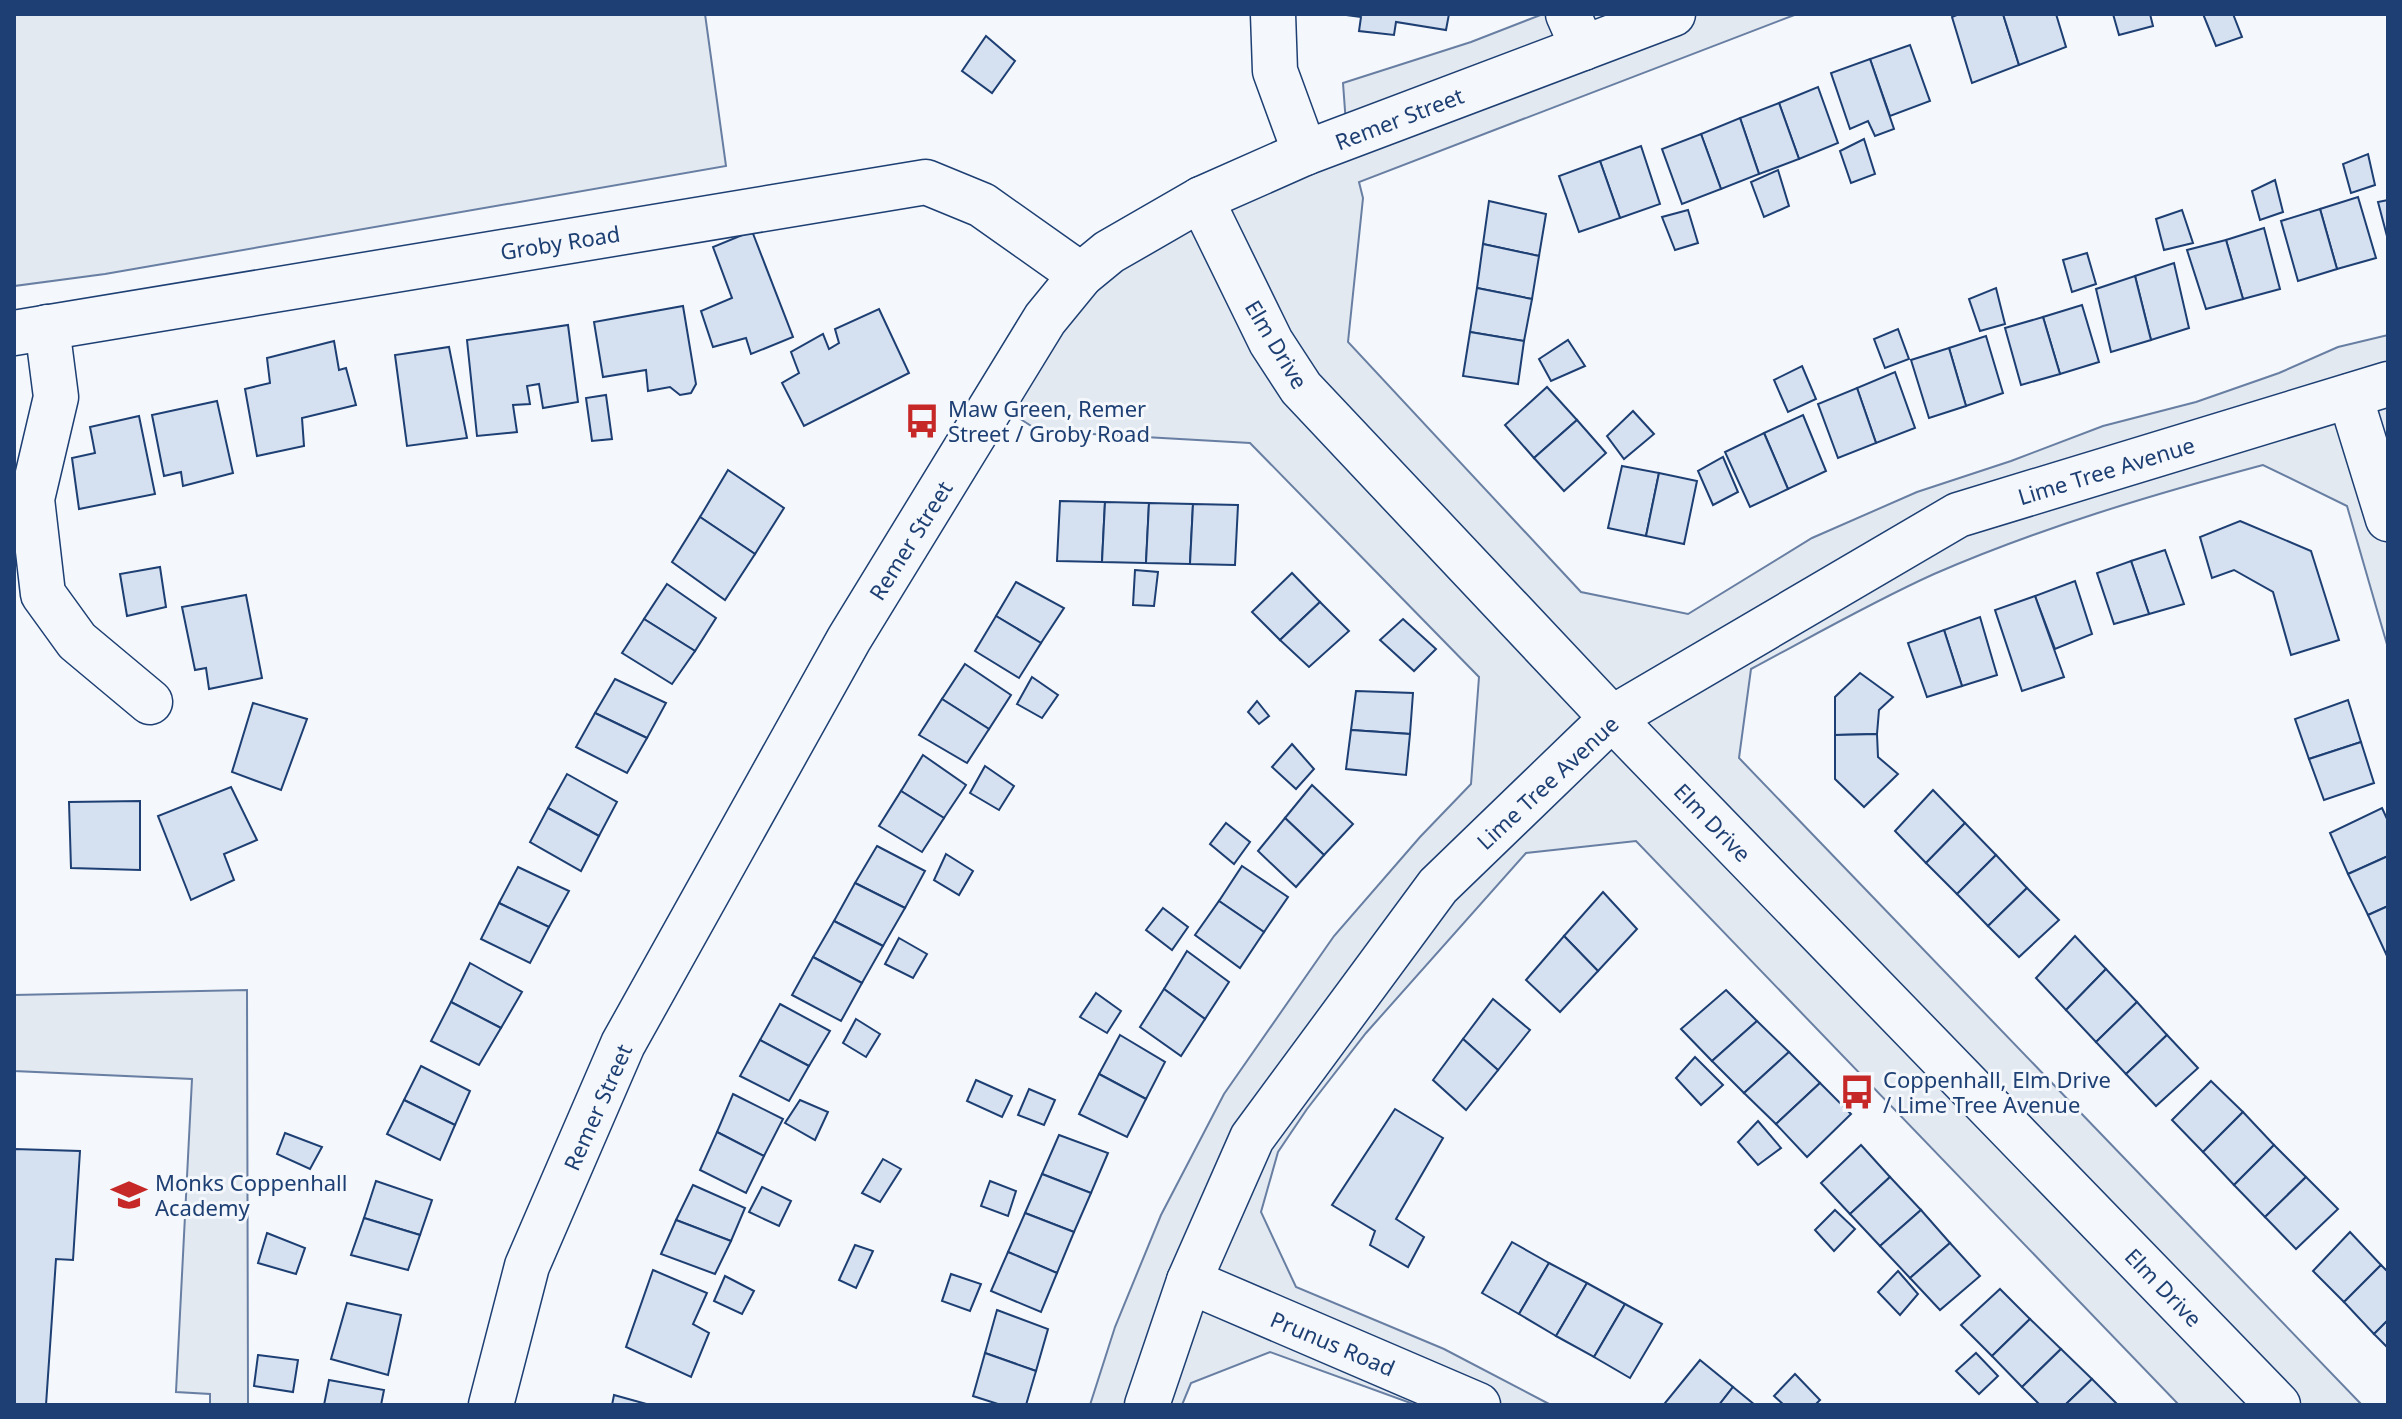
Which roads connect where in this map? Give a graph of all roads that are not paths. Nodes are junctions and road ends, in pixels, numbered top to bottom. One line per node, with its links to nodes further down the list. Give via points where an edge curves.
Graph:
1 (1273, 14): 4 (street, via 1275,71)
2 (1673, 14): 3 (street, Remer Street)
3 (1575, 31): 4 (street, Remer Street)
4 (1305, 153): 5 (street, Remer Street)
5 (1201, 199): 6 (street, Remer Street, via 1109,252); 11 (street, Elm Drive, via 1271,342 1301,388)
6 (1081, 275): 7 (street, Groby Road, via 982,205 926,182); 13 (street, Remer Street, via 1045,319 849,639 623,1044 527,1266)
7 (30, 330): 10 (street, via 56,397 32,499 43,594 77,641)
8 (2369, 390): 9 (street); 11 (street, Lime Tree Avenue, via 1958,515)
9 (2388, 519)
10 (150, 702)
11 (1612, 718): 12 (street, Lime Tree Avenue, via 1438,886 1252,1138); 16 (street, Elm Drive)
12 (1189, 1281): 14 (street, Lime Tree Avenue); 15 (street, Prunus Road)
13 (491, 1405)
14 (1147, 1405)
15 (1478, 1405)
16 (2278, 1405)

